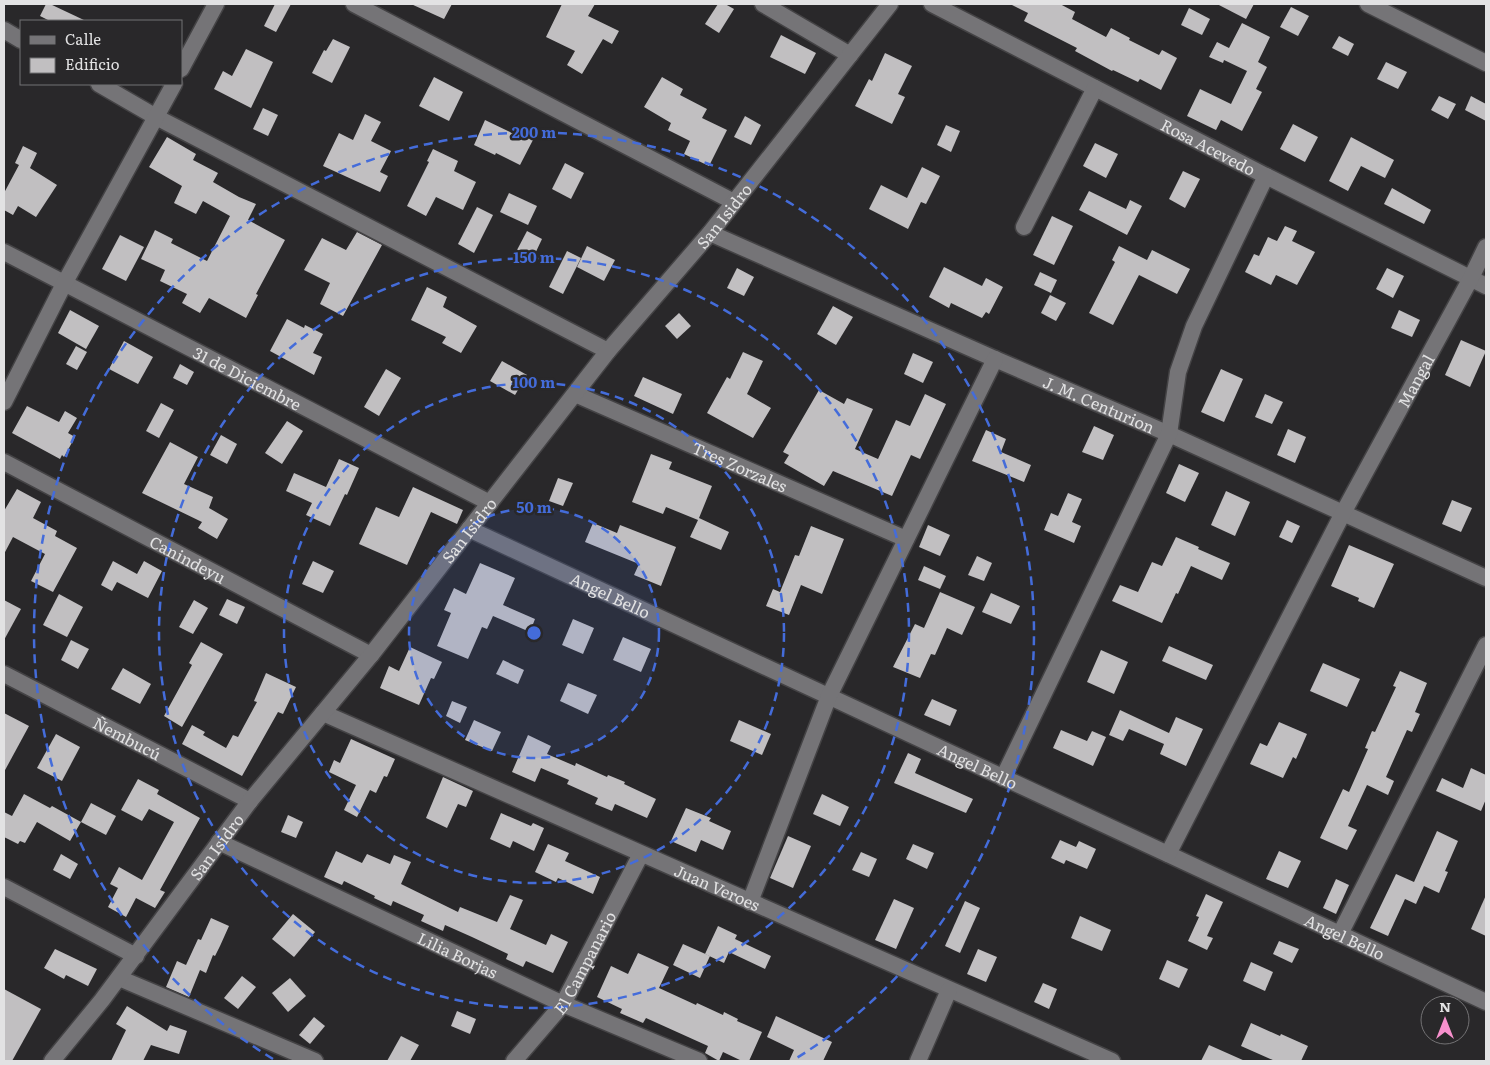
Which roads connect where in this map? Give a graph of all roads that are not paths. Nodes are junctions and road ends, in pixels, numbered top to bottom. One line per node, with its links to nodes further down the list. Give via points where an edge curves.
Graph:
1 (216, 4): 11 (street)
2 (354, 4): 17 (street)
3 (763, 4): 9 (street)
4 (890, 4): 9 (street, San Isidro)
5 (932, 4): 14 (street, Rosa Acevedo)
6 (1368, 4): 10 (street)
7 (4, 30): 8 (street)
8 (20, 39)
9 (850, 55): 17 (street, San Isidro)
10 (1486, 63)
11 (182, 67)
12 (100, 85): 15 (street)
13 (173, 85): 15 (street)
14 (1095, 88): 16 (street, Rosa Acevedo); 18 (street)
15 (156, 117): 23 (street); 25 (street)
16 (1266, 176): 22 (street, Rosa Acevedo); 29 (street, via 1194,326 1178,372)
17 (734, 202): 19 (street, San Isidro)
18 (1024, 227)
19 (710, 233): 25 (street, San Isidro); 26 (street, J. M. Centurion)
20 (1486, 247): 22 (street, Mangal)
21 (4, 252): 23 (street, 31 de Diciembre)
22 (1471, 278): 24 (street, Rosa Acevedo); 32 (street, Mangal)
23 (64, 284): 28 (street); 31 (street, 31 de Diciembre)
24 (1486, 286)
25 (608, 350): 27 (street, San Isidro)
26 (995, 359): 29 (street, J. M. Centurion); 34 (street)
27 (574, 394): 31 (street, San Isidro); 34 (street, Tres Zorzales)
28 (4, 402)
29 (1169, 434): 32 (street, J. M. Centurion); 41 (street)
30 (4, 462): 37 (street, Canindeyu)
31 (490, 503): 33 (street, San Isidro)
32 (1343, 513): 35 (street, J. M. Centurion); 45 (street, Mangal)
33 (469, 529): 37 (street, San Isidro); 39 (street, Angel Bello)
34 (906, 539): 39 (street)
35 (1486, 578)
36 (1486, 645): 48 (street)
37 (371, 655): 40 (street, San Isidro)
38 (4, 674): 42 (street, Ñembucú)
39 (829, 696): 41 (street, Angel Bello); 47 (street)
40 (323, 713): 42 (street, San Isidro); 44 (street, Juan Veroes)
41 (1003, 778): 45 (street, Angel Bello)
42 (250, 801): 43 (street, San Isidro)
43 (219, 842): 49 (street, San Isidro); 53 (street, Lilia Borjas)
44 (641, 854): 47 (street, Juan Veroes); 53 (street, El Campanario)
45 (1168, 854): 48 (street, Angel Bello)
46 (4, 887): 49 (street)
47 (750, 902): 51 (street, Juan Veroes)
48 (1340, 934): 52 (street, Angel Bello)
49 (136, 956): 50 (street, San Isidro)
50 (119, 978): 54 (street, San Isidro); 55 (street)
51 (949, 990): 58 (street); 59 (street, Juan Veroes)
52 (1486, 1002)
53 (563, 1004): 56 (street, El Campanario); 57 (street, Lilia Borjas)
54 (58, 1060)
55 (315, 1061)
56 (514, 1061)
57 (699, 1061)
58 (918, 1061)
59 (1112, 1061)

